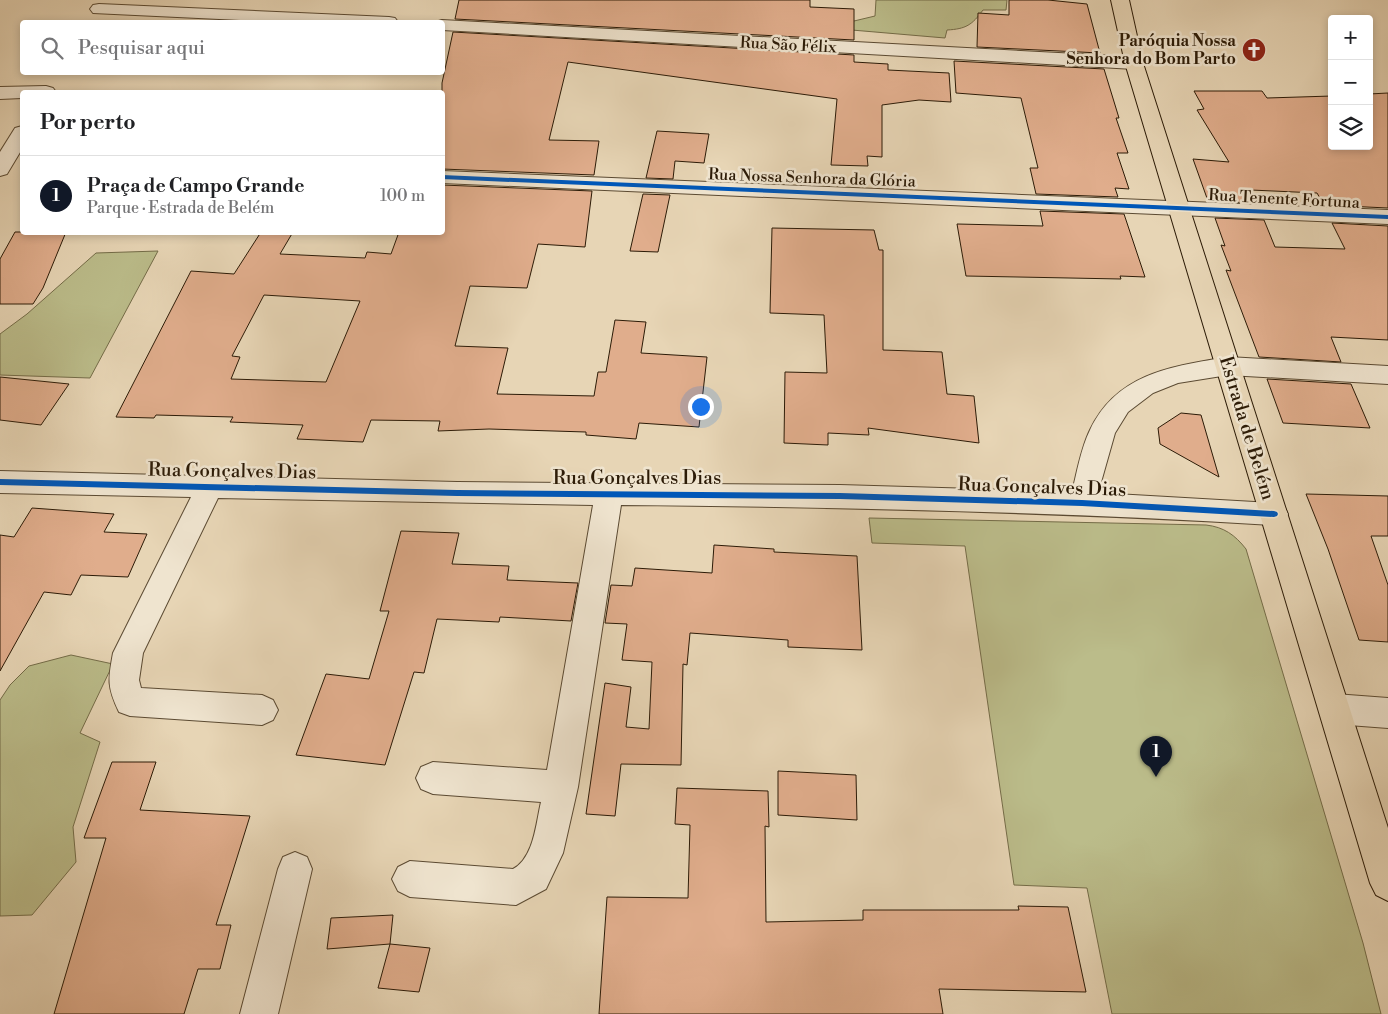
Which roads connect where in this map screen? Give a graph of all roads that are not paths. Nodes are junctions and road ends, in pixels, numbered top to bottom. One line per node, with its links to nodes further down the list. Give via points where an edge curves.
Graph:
1 (1120, 0): 5 (main road, Estrada de Belém)
2 (98, 11): 3 (street)
3 (335, 20)
4 (445, 25): 5 (street, Rua São Félix)
5 (1134, 63): 13 (main road, Estrada de Belém)
6 (49, 88): 7 (street)
7 (29, 90)
8 (20, 91): 9 (street)
9 (0, 93)
10 (20, 137): 11 (street)
11 (10, 163)
12 (445, 177): 13 (street, Rua Nossa Senhora da Glória)
13 (1180, 208): 14 (street, Rua Tenente Fortuna); 15 (main road, Estrada de Belém)
14 (1388, 217)
15 (1228, 366): 16 (street); 20 (street, via 1174,375 1144,387 1119,405 1102,431); 21 (main road, Estrada de Belém)
16 (1388, 375)
17 (0, 482): 18 (street, Rua Gonçalves Dias)
18 (210, 487): 19 (street, Rua Gonçalves Dias); 23 (street, via 128,653 123,680 130,702)
19 (609, 494): 20 (street, Rua Gonçalves Dias); 26 (street)
20 (1082, 503): 21 (street, Rua Gonçalves Dias)
21 (1274, 514): 22 (main road, Estrada de Belém)
22 (1335, 709): 24 (street); 29 (main road, Estrada de Belém)
23 (262, 710)
24 (1388, 713)
25 (433, 778): 26 (street)
26 (561, 787): 28 (street, via 546,853 534,877 516,887)
27 (295, 869): 30 (street)
28 (410, 879)
29 (1388, 883)
30 (259, 1014)

